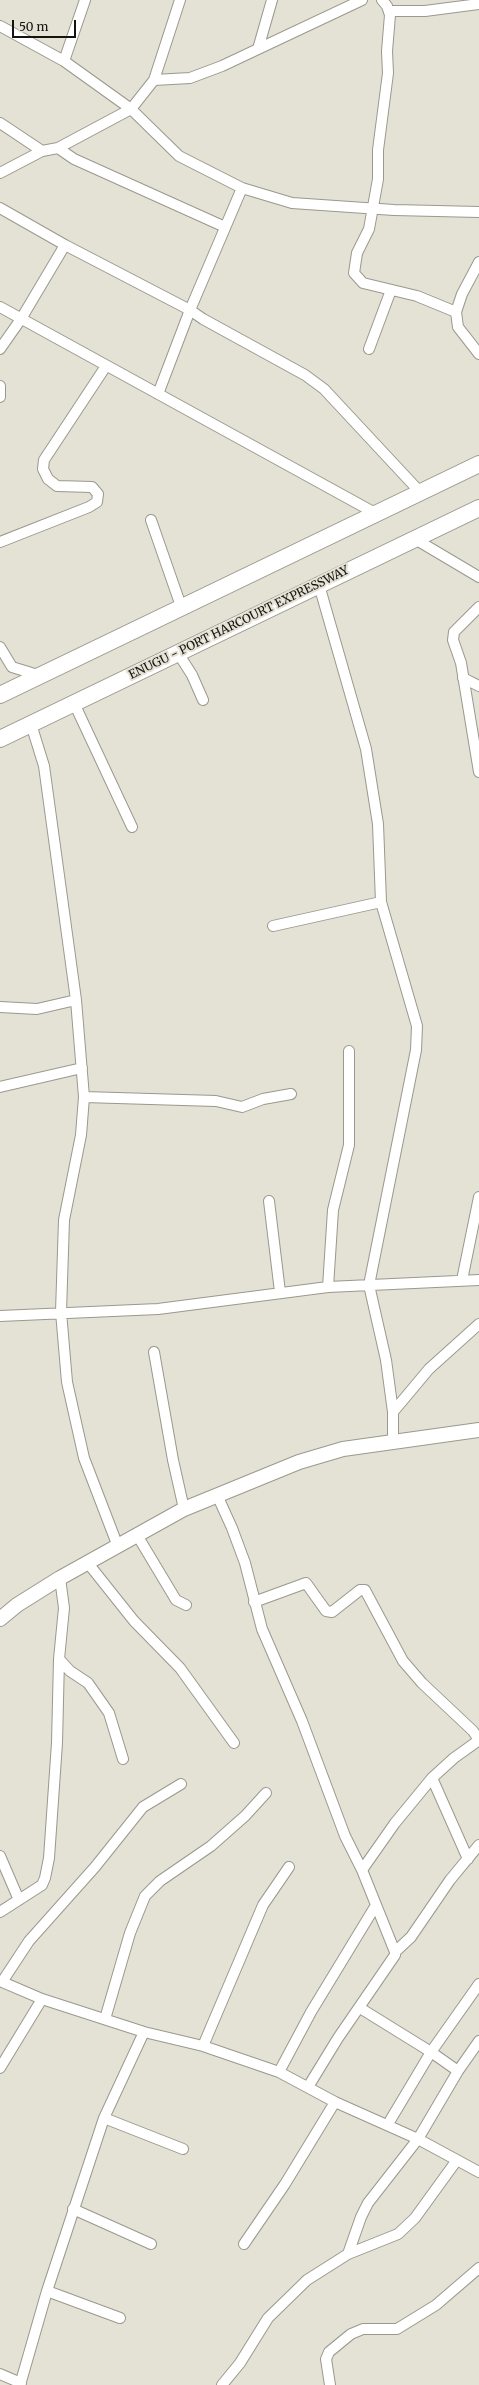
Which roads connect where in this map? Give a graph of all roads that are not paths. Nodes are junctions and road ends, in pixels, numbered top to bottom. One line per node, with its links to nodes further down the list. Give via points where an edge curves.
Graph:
1 (85, 0): 10 (street)
2 (180, 0): 11 (street)
3 (272, 0): 9 (street)
4 (362, 0): 9 (street)
5 (382, 0): 7 (street)
6 (479, 4): 7 (street, via 425,11)
7 (389, 11): 19 (street, via 388,73 378,150)
8 (0, 26): 10 (street)
9 (258, 48): 11 (street, via 190,78)
10 (64, 62): 12 (street)
11 (154, 80): 12 (street)
12 (131, 109): 14 (street); 17 (street, via 179,156)
13 (0, 123): 15 (street)
14 (58, 148): 15 (street); 21 (street, via 74,159)
15 (42, 150): 16 (street)
16 (0, 173)
17 (242, 188): 19 (street, via 292,202); 21 (street)
18 (0, 208): 22 (street)
19 (374, 208): 20 (street); 24 (street, via 368,235 356,253 354,273 363,283)
20 (479, 212)
21 (225, 227): 26 (street)
22 (65, 246): 26 (street); 28 (street)
23 (479, 262): 27 (street, via 462,294)
24 (392, 290): 27 (street, via 417,296); 29 (street)
25 (0, 307): 28 (street)
26 (190, 310): 34 (street); 37 (street, via 305,375 324,389)
27 (456, 312): 31 (street, via 458,327)
28 (21, 320): 30 (street); 32 (street)
29 (369, 349)
30 (0, 350)
31 (479, 354)
32 (106, 366): 34 (street); 42 (street, via 44,460 43,469 48,479 57,486 92,487 98,494 97,502)
33 (0, 386): 35 (street)
34 (158, 394): 39 (street)
35 (0, 397)
36 (479, 464): 37 (highway)
37 (420, 492): 39 (highway)
38 (479, 508): 41 (highway, ENUGU - PORT HARCOURT EXPRESSWAY)
39 (375, 513): 46 (highway)
40 (151, 520): 46 (street)
41 (415, 539): 43 (street); 44 (highway, ENUGU - PORT HARCOURT EXPRESSWAY)
42 (0, 542)
43 (479, 578)
44 (319, 585): 48 (highway, ENUGU - PORT HARCOURT EXPRESSWAY); 59 (street, via 366,749 378,824)
45 (479, 607): 50 (street, via 454,632 453,640)
46 (182, 609): 49 (highway)
47 (0, 647): 49 (street, via 12,667)
48 (178, 653): 53 (street, via 192,675); 54 (highway, ENUGU - PORT HARCOURT EXPRESSWAY)
49 (41, 676): 52 (highway)
50 (463, 678): 51 (street); 57 (street)
51 (479, 686)
52 (0, 695)
53 (203, 700)
54 (74, 703): 55 (highway, ENUGU - PORT HARCOURT EXPRESSWAY); 58 (street)
55 (31, 724): 56 (highway, ENUGU - PORT HARCOURT EXPRESSWAY); 61 (street, via 44,766)
56 (0, 739)
57 (479, 772)
58 (132, 827)
59 (381, 902): 60 (street); 72 (street, via 417,1026 416,1044)
60 (273, 926)
61 (76, 1000): 62 (street, via 37,1009); 64 (street)
62 (0, 1007)
63 (350, 1051): 73 (street, via 349,1145 333,1210)
64 (82, 1068): 65 (street); 67 (street)
65 (0, 1087)
66 (291, 1094): 67 (street, via 263,1099 242,1107 216,1101)
67 (84, 1097): 75 (street, via 81,1135 64,1220)
68 (479, 1197): 70 (street)
69 (269, 1201): 74 (street)
70 (462, 1280): 71 (street); 72 (street)
71 (479, 1280)
72 (369, 1285): 73 (street); 79 (street, via 386,1360)
73 (328, 1287): 74 (street)
74 (280, 1292): 75 (street, via 158,1308)
75 (61, 1312): 76 (street); 85 (street, via 67,1382 84,1458 90,1480)
76 (0, 1316)
77 (479, 1324): 79 (street, via 429,1369)
78 (154, 1352): 83 (street)
79 (392, 1412): 81 (street)
80 (479, 1430): 81 (main road)
81 (393, 1440): 82 (main road, via 343,1449 299,1462)
82 (217, 1495): 83 (main road); 88 (street, via 245,1563)
83 (184, 1509): 84 (main road)
84 (137, 1535): 85 (main road); 89 (street, via 176,1600)
85 (118, 1544): 86 (main road)
86 (87, 1562): 87 (main road); 95 (street, via 134,1622 180,1668)
87 (60, 1578): 90 (main road, via 17,1604); 91 (street, via 64,1608)
88 (254, 1602): 94 (street, via 306,1583 326,1611 332,1612 360,1590 365,1590 403,1661); 104 (street, via 262,1629 302,1721 345,1836)
89 (186, 1605)
90 (0, 1619)
91 (59, 1659): 92 (street); 93 (street)
92 (70, 1672): 93 (street); 96 (street, via 88,1683 110,1713)
93 (59, 1681): 105 (street, via 57,1743 46,1878 42,1885)
94 (479, 1740): 97 (street)
95 (234, 1743)
96 (123, 1759)
97 (432, 1778): 102 (street); 104 (street, via 395,1823)
98 (181, 1784): 109 (street, via 143,1807 95,1867 29,1941)
99 (266, 1792): 113 (street, via 245,1816 211,1846 160,1881 146,1896 130,1933)
100 (479, 1845): 102 (street)
101 (0, 1856): 105 (street)
102 (468, 1859): 108 (street, via 450,1880 411,1937)
103 (289, 1866): 116 (street, via 263,1905)
104 (362, 1870): 106 (street)
105 (19, 1900): 107 (street)
106 (376, 1905): 108 (street); 120 (street, via 311,2012)
107 (0, 1912)
108 (395, 1952): 112 (street)
109 (1, 1981): 111 (street)
110 (479, 1984): 117 (street)
111 (42, 1999): 113 (street); 118 (street)
112 (360, 2008): 117 (street); 121 (street)
113 (105, 2019): 114 (street)
114 (144, 2032): 116 (street); 123 (street)
115 (479, 2041): 119 (street)
116 (203, 2046): 120 (street)
117 (431, 2052): 119 (street); 124 (street)
118 (0, 2068)
119 (458, 2071): 125 (street)
120 (279, 2072): 121 (street)
121 (308, 2087): 122 (street)
122 (335, 2102): 124 (street); 131 (street, via 285,2184)
123 (104, 2118): 126 (street); 129 (street)
124 (388, 2124): 125 (street)
125 (418, 2139): 127 (street); 132 (street, via 368,2203)
126 (183, 2149)
127 (458, 2160): 128 (street); 132 (street, via 415,2218 398,2234)
128 (479, 2172)
129 (72, 2210): 130 (street); 134 (street)
130 (151, 2244)
131 (244, 2244)
132 (348, 2254): 138 (street, via 307,2280 268,2318 240,2363)
133 (479, 2268): 139 (street, via 436,2305 397,2330 363,2329 351,2334 329,2352 326,2359)
134 (47, 2291): 135 (street); 137 (street)
135 (120, 2318)
136 (0, 2374): 137 (street)
137 (21, 2384)
138 (222, 2385)
139 (330, 2385)

